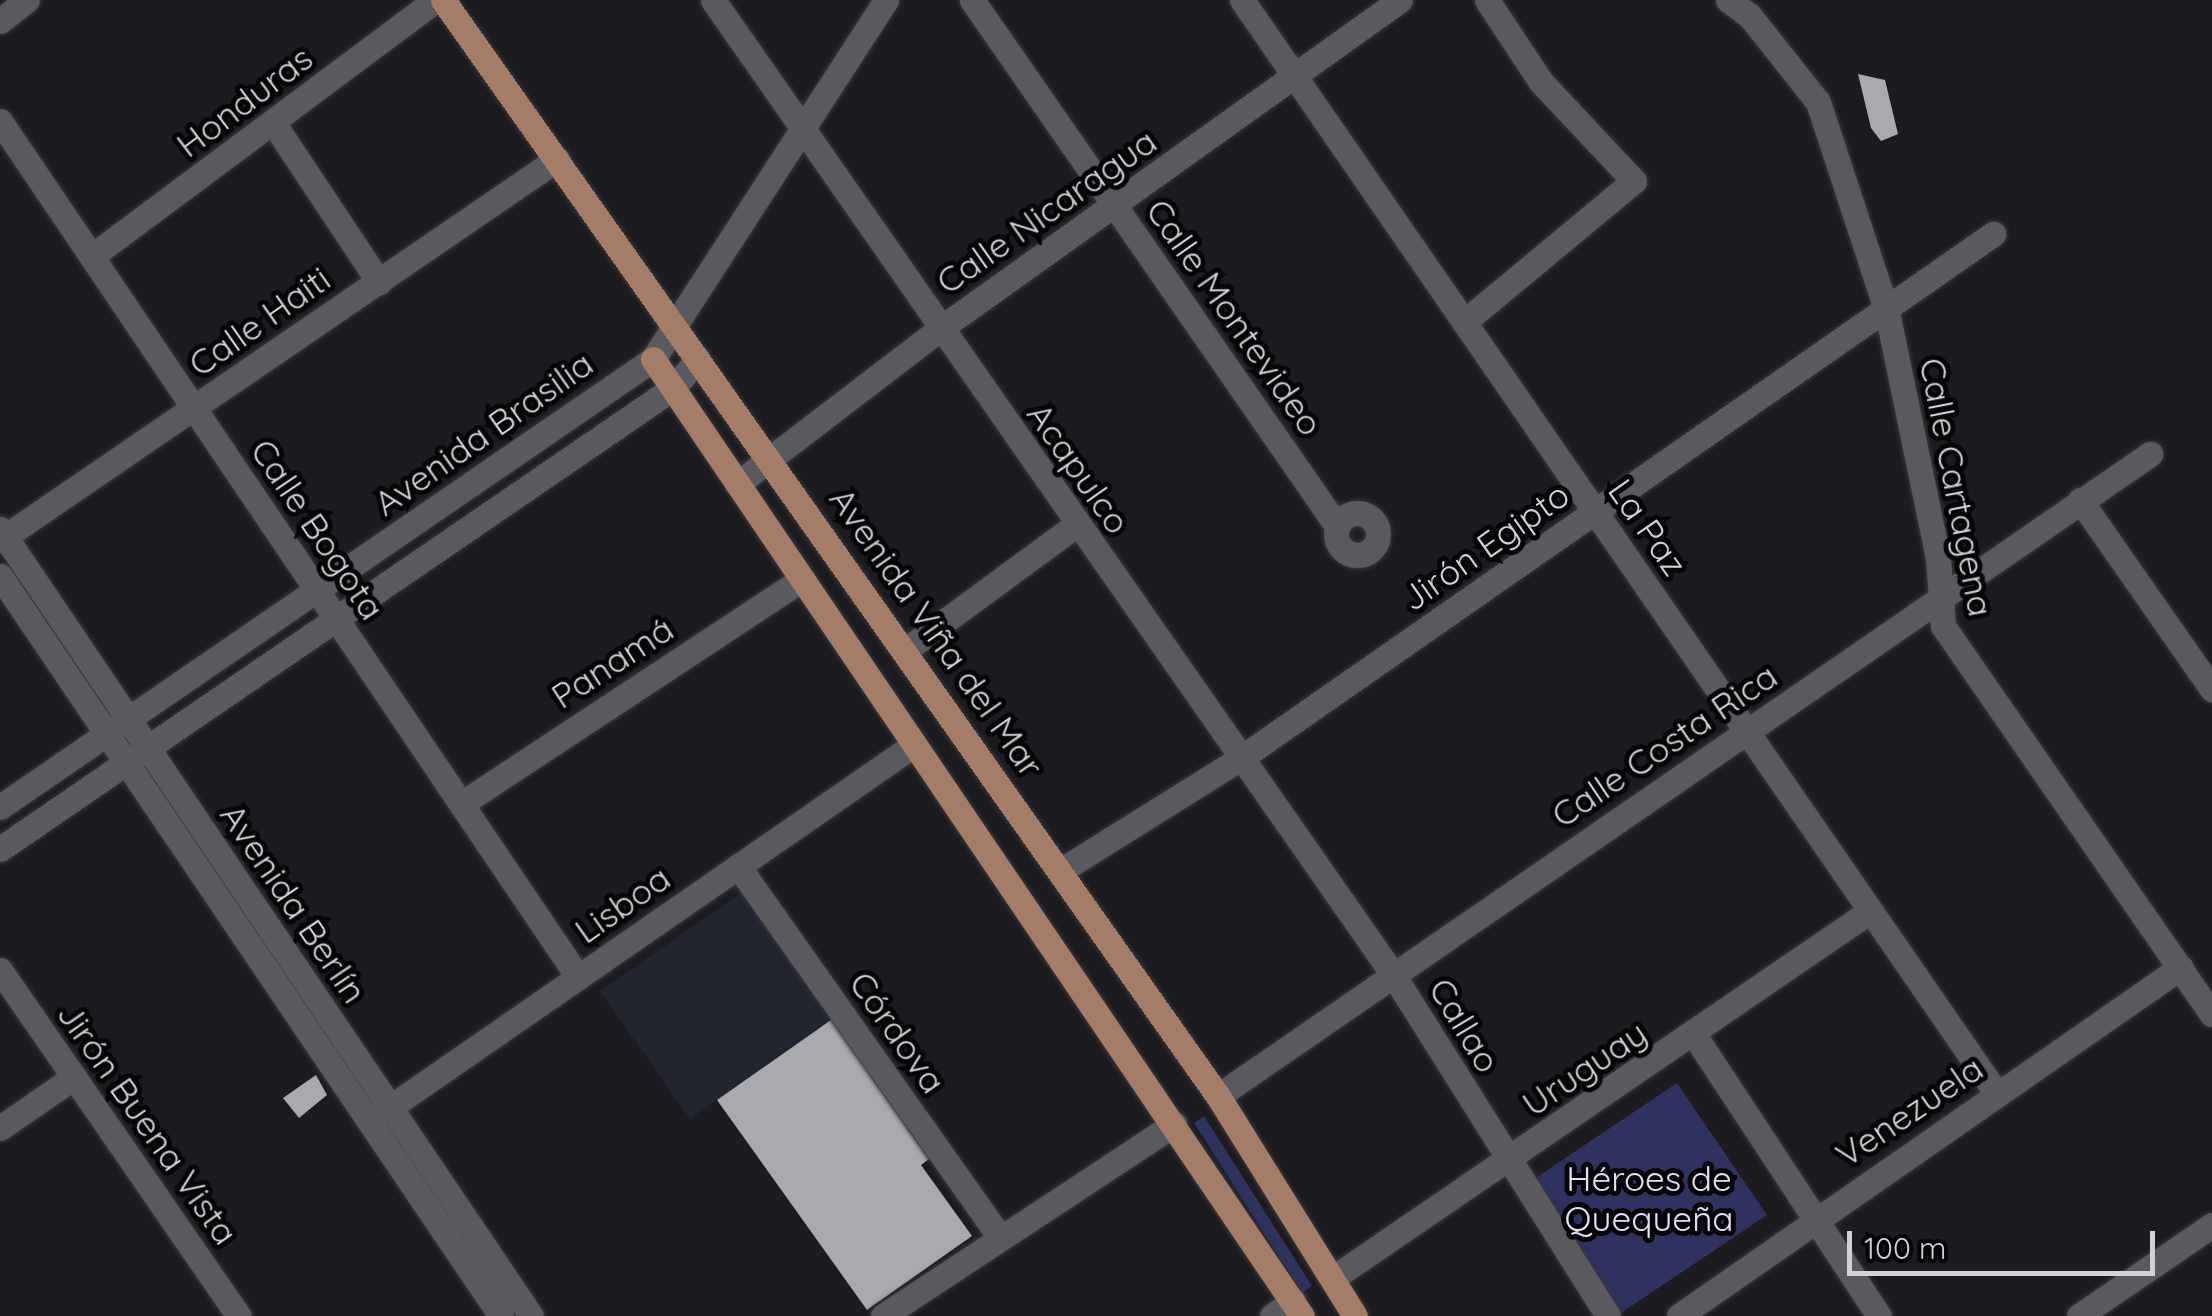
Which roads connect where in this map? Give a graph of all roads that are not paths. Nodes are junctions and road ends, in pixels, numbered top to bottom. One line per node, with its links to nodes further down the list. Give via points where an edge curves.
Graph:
1 (28, 0): 11 (street)
2 (436, 0): 14 (street, Honduras)
3 (444, 0): 16 (main road, Avenida Viña del Mar)
4 (713, 0): 15 (street, Acapulco)
5 (886, 0): 15 (street, Avenida Brasilia)
6 (972, 0): 17 (street, Calle Montevideo)
7 (1242, 0): 12 (street, La Paz)
8 (1400, 0): 12 (street, Calle Nicaragua)
9 (1487, 0): 22 (street, via 1541,82 1634,181)
10 (1728, 0): 21 (street, Calle Cartagena, via 1749,14 1818,102)
11 (0, 21)
12 (1295, 76): 17 (street, Calle Nicaragua); 22 (street, La Paz)
13 (0, 120): 19 (street, Calle Bogota)
14 (274, 124): 19 (street, Honduras); 20 (street)
15 (801, 131): 23 (street, Avenida Brasilia); 24 (street, Acapulco)
16 (556, 159): 20 (street, Calle Haiti); 23 (main road, Avenida Viña del Mar)
17 (1115, 205): 24 (street, Calle Nicaragua); 35 (street, Calle Montevideo)
18 (1993, 234): 21 (street, Jirón Egipto)
19 (92, 256): 28 (street, Calle Bogota)
20 (379, 282): 28 (street, Calle Haiti)
21 (1887, 312): 33 (street, Jirón Egipto); 40 (street, Calle Cartagena, via 1938,559)
22 (1464, 322): 33 (street, La Paz)
23 (675, 325): 25 (street, Avenida Brasilia); 26 (main road, Avenida Viña del Mar)
24 (941, 328): 30 (street, Calle Nicaragua); 34 (street, Acapulco)
25 (653, 359): 27 (main road); 39 (street, Avenida Brasilia)
26 (698, 359): 27 (street, Avenida Brasilia); 30 (main road, Avenida Viña del Mar)
27 (672, 388): 31 (main road); 41 (street, Avenida Brasilia)
28 (194, 408): 36 (street, Calle Haiti); 39 (street, Calle Bogota)
29 (2150, 454): 32 (street, Calle Costa Rica)
30 (773, 457): 31 (street, Calle Nicaragua); 42 (main road, Avenida Viña del Mar)
31 (737, 484): 38 (main road)
32 (2080, 500): 40 (street, Calle Costa Rica); 43 (street)
33 (1595, 512): 45 (street, La Paz); 49 (street, Jirón Egipto)
34 (1076, 526): 42 (street); 49 (street, Acapulco)
35 (1337, 526)
36 (2, 535): 44 (street, Avenida Berlín)
37 (0, 576): 46 (street, Avenida Berlín)
38 (802, 579): 47 (main road); 50 (street, Panamá)
39 (317, 590): 41 (street, Calle Bogota); 44 (street, Avenida Brasilia)
40 (1939, 600): 45 (street, Calle Costa Rica); 56 (street, Calle Cartagena, via 1943,626)
41 (336, 619): 48 (street, Avenida Brasilia); 50 (street, Calle Bogota)
42 (907, 650): 54 (main road, Avenida Viña del Mar)
43 (2212, 689)
44 (128, 719): 46 (street, Avenida Brasilia); 48 (street, Avenida Berlín)
45 (1746, 731): 55 (street, La Paz); 58 (street, Calle Costa Rica)
46 (107, 734): 48 (street, Avenida Berlín); 51 (street, Avenida Brasilia)
47 (914, 744): 53 (street, Lisboa); 66 (main road)
48 (137, 755): 52 (street, Avenida Brasilia); 65 (street, Avenida Berlín)
49 (1241, 758): 54 (street, Jirón Egipto); 58 (street, Acapulco)
50 (461, 804): 59 (street, Calle Bogota)
51 (0, 807)
52 (0, 849)
53 (738, 866): 59 (street, Lisboa); 71 (street, Córdova)
54 (1060, 872): 64 (main road, Avenida Viña del Mar)
55 (1870, 911): 61 (street, Uruguay); 63 (street, La Paz)
56 (2181, 968): 60 (street, Calle Cartagena); 63 (street, Venezuela)
57 (0, 970): 62 (street, Jirón Buena Vista)
58 (1392, 973): 64 (street, Calle Costa Rica); 68 (street, Callao)
59 (578, 976): 65 (street, Lisboa)
60 (2212, 1014)
61 (1695, 1036): 68 (street, Uruguay); 69 (street)
62 (74, 1078): 67 (street); 75 (street, Jirón Buena Vista)
63 (1997, 1094): 69 (street, Venezuela)
64 (1218, 1096): 72 (main road, Avenida Viña del Mar)
65 (380, 1115): 76 (street, Avenida Berlín); 77 (street, Avenida Berlín)
66 (1174, 1124): 71 (street); 73 (main road)
67 (0, 1128)
68 (1507, 1161): 72 (street, Uruguay); 79 (street, Callao)
69 (1814, 1218): 80 (street, Venezuela); 81 (street)
70 (2212, 1225): 82 (street)
71 (1000, 1238): 74 (street)
72 (1333, 1278): 78 (main road, Avenida Viña del Mar)
73 (1289, 1311)
74 (885, 1315)
75 (238, 1316)
76 (501, 1316)
77 (531, 1316)
78 (1356, 1316)
79 (1608, 1316)
80 (1679, 1316)
81 (1879, 1316)
82 (2079, 1316)

